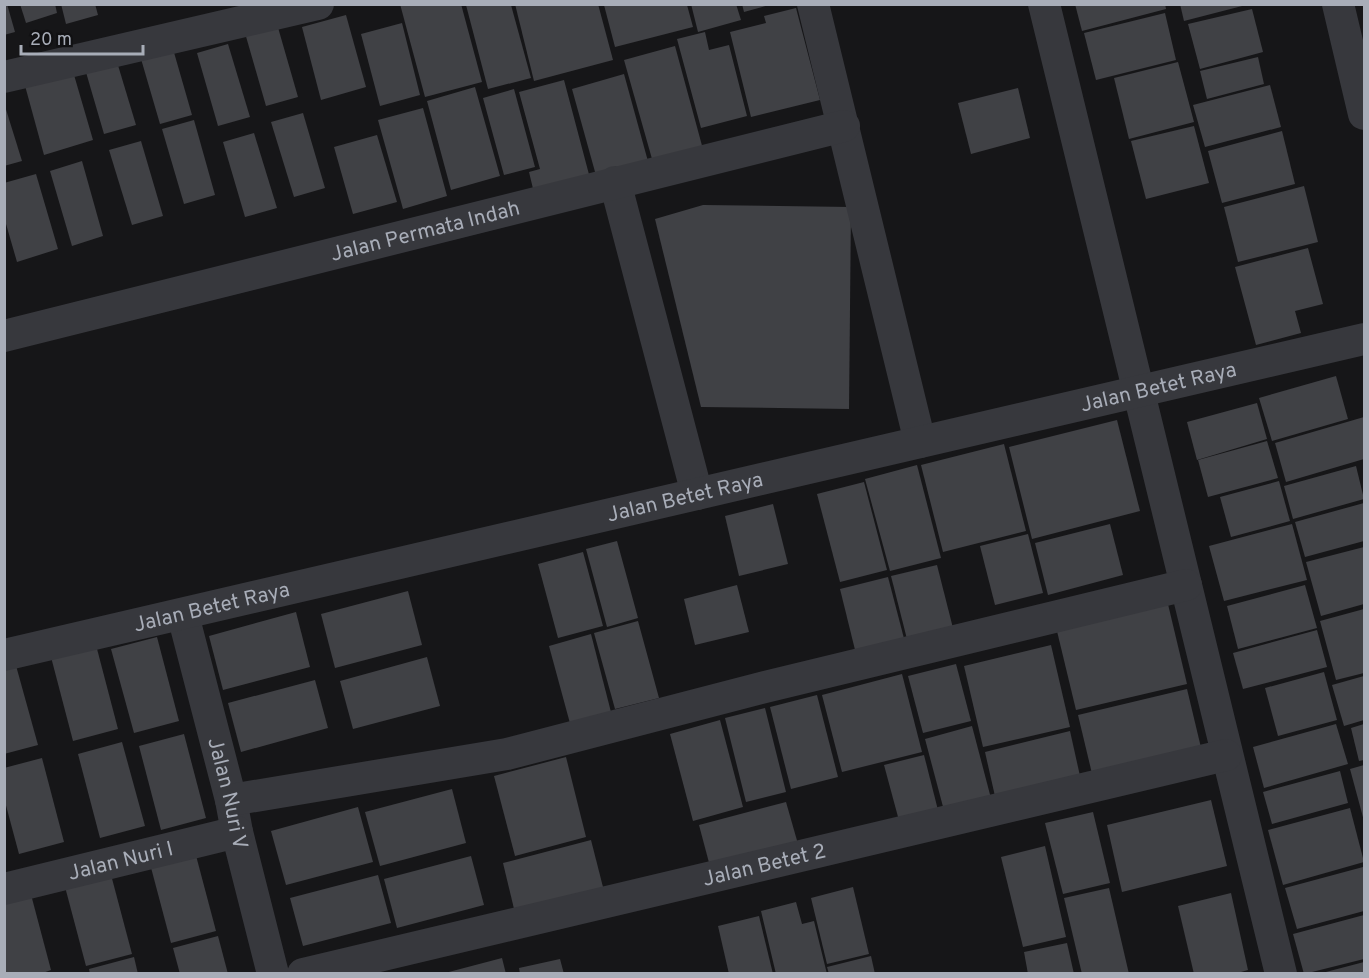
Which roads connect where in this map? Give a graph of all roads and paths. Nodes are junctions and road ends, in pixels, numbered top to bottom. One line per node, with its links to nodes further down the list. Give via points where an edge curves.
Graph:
1 (318, 4): 5 (street)
2 (813, 4): 7 (street)
3 (1044, 4): 11 (street)
4 (1338, 4): 6 (street)
5 (4, 77)
6 (1365, 114)
7 (844, 126): 8 (street, Jalan Permata Indah); 12 (street)
8 (615, 182): 9 (street, Jalan Permata Indah); 13 (street)
9 (4, 336)
10 (1365, 339): 11 (street, Jalan Betet Raya)
11 (1140, 392): 12 (street, Jalan Betet Raya); 14 (street)
12 (920, 442): 13 (street, Jalan Betet Raya)
13 (697, 494): 15 (street, Jalan Betet Raya)
14 (1186, 585): 17 (street); 18 (street, via 507,754)
15 (183, 615): 16 (street, Jalan Betet Raya); 18 (street, Jalan Nuri V)
16 (4, 656)
17 (1226, 755): 21 (street); 23 (street, Jalan Betet 2)
18 (231, 800): 19 (street, Jalan Nuri V)
19 (237, 832): 20 (street, Jalan Nuri I); 22 (street, Jalan Nuri V)
20 (4, 889)
21 (1278, 973)
22 (273, 974)
23 (303, 974)

